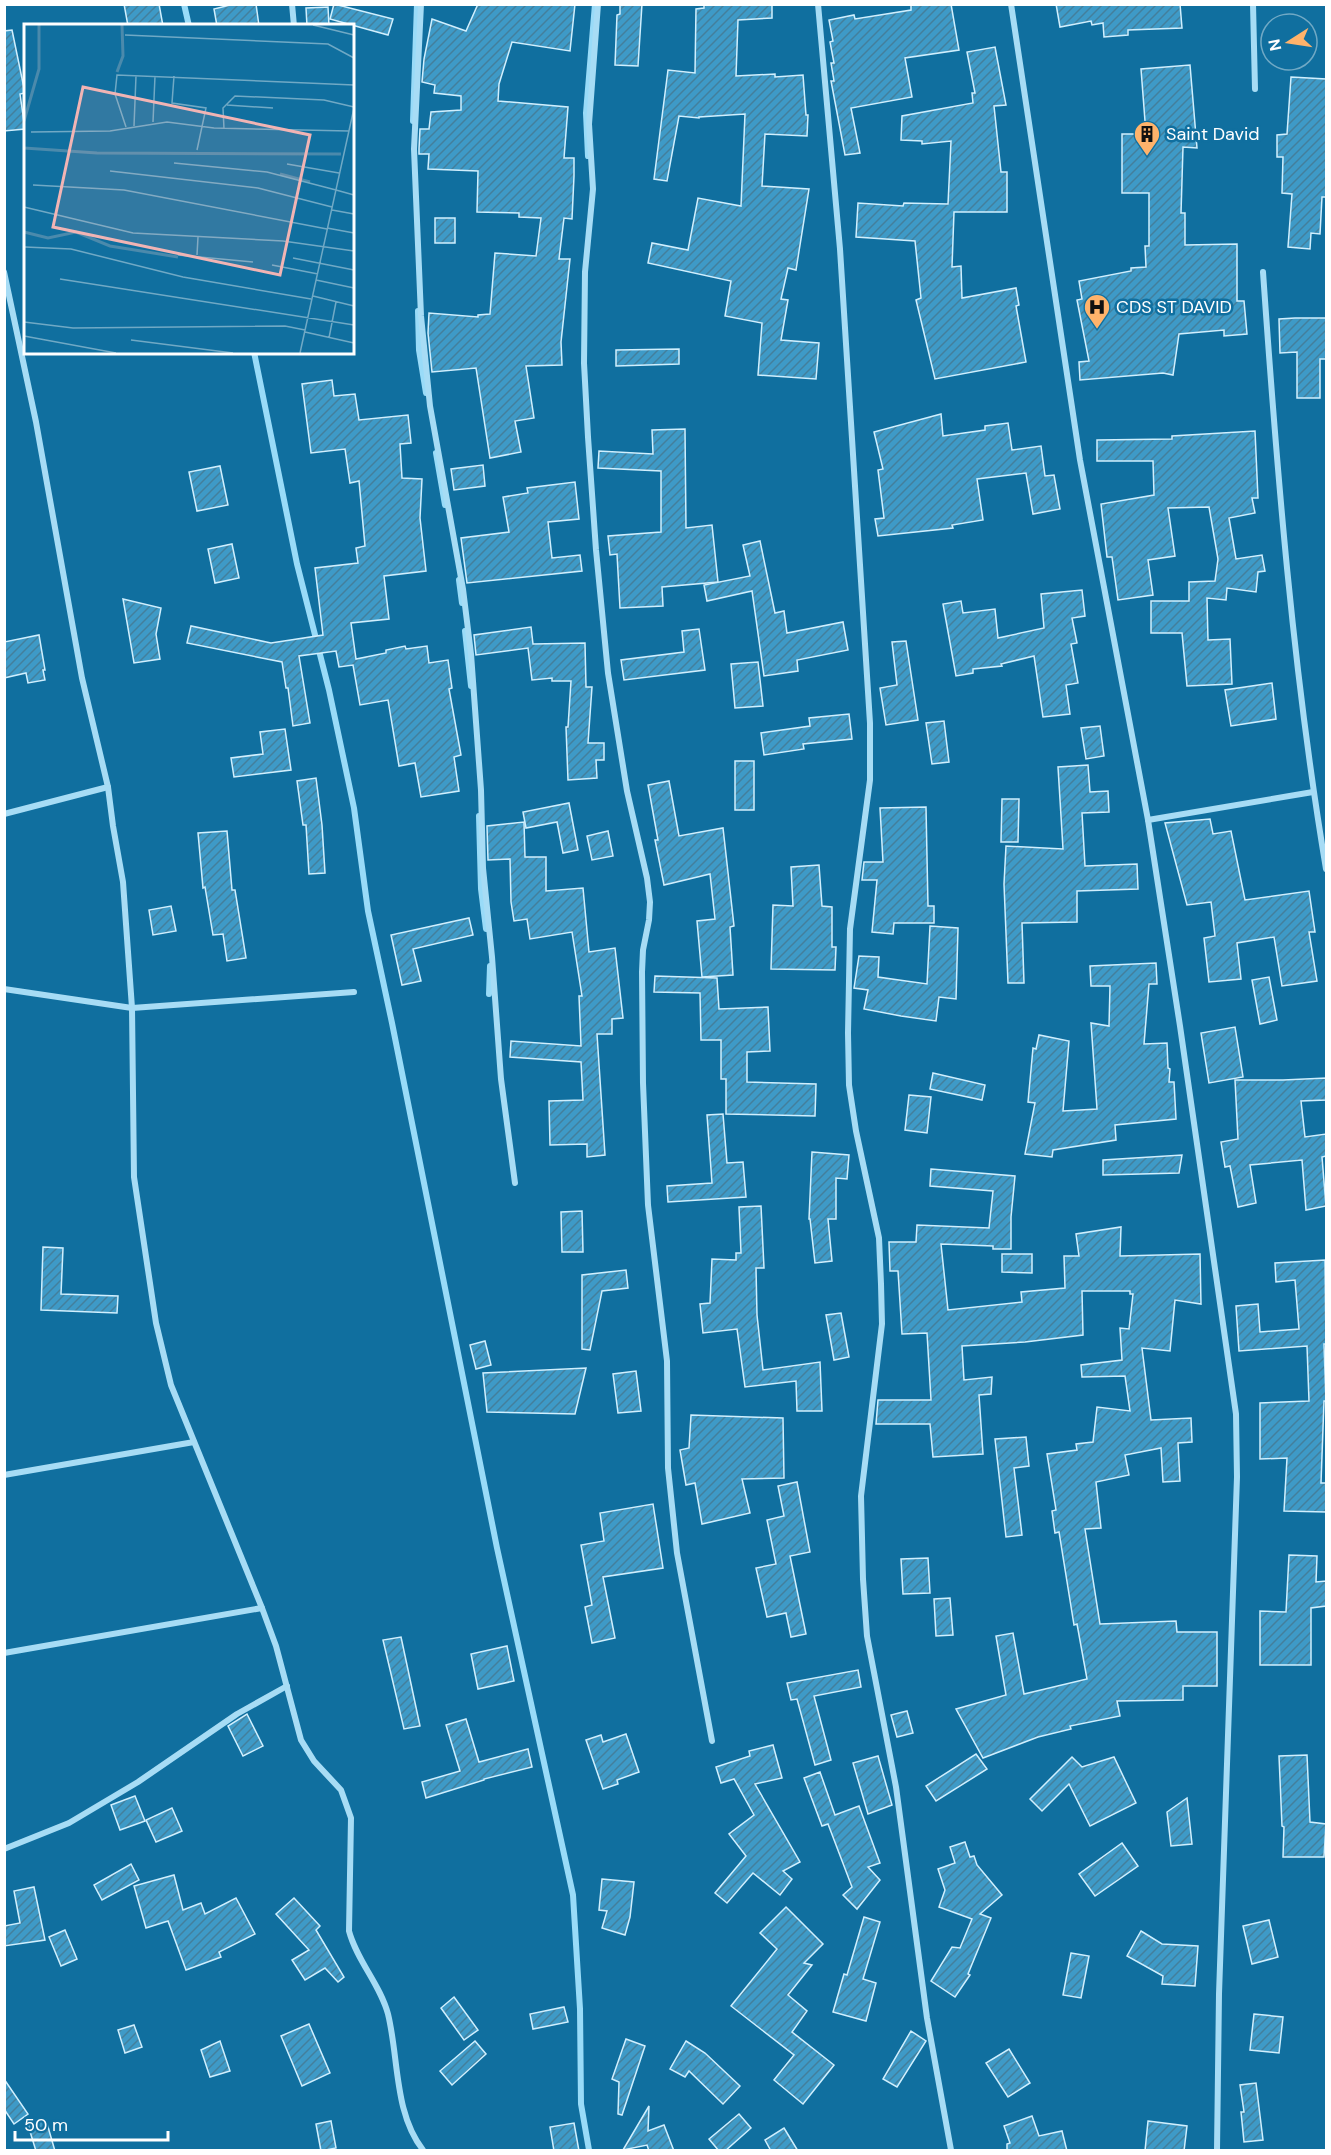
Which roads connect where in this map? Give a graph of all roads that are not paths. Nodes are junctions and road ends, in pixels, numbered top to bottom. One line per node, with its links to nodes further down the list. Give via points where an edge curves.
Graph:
1 (292, 4): 7 (street)
2 (421, 4): 19 (street, via 414,149 421,316 430,406 471,654 483,868 501,1078)
3 (598, 4): 25 (street, via 589,124 593,189 585,272 588,437 608,673 627,791 651,902 642,972 648,1205 665,1341 668,1468 677,1553)
4 (818, 4): 28 (street, via 840,249 870,723 870,780 850,929 848,1033 849,1085 879,1238 881,1284 882,1324 861,1496 863,1579 867,1636 896,1787 927,2018)
5 (1011, 4): 14 (street, via 1080,460)
6 (1253, 4): 8 (street)
7 (294, 24)
8 (1255, 89)
9 (4, 272): 11 (street, via 82,678)
10 (1263, 272): 12 (street, via 1280,506)
11 (108, 787): 13 (street); 18 (street, via 127,914)
12 (1313, 792): 14 (street); 15 (street)
13 (4, 814)
14 (1148, 820): 29 (street, via 1236,1414)
15 (1326, 869)
16 (4, 989): 18 (street)
17 (354, 992): 18 (street)
18 (132, 1008): 20 (street, via 134,1177 156,1323 171,1385)
19 (515, 1183)
20 (194, 1442): 21 (street); 22 (street)
21 (4, 1476)
22 (262, 1608): 23 (street); 24 (street)
23 (4, 1653)
24 (287, 1686): 26 (street, via 69,1823); 27 (street, via 301,1740 340,1790 351,1818 349,1931 353,1947 380,1993 408,2126)
25 (712, 1741)
26 (4, 1849)
27 (423, 2151)
28 (951, 2151)
29 (1217, 2151)

